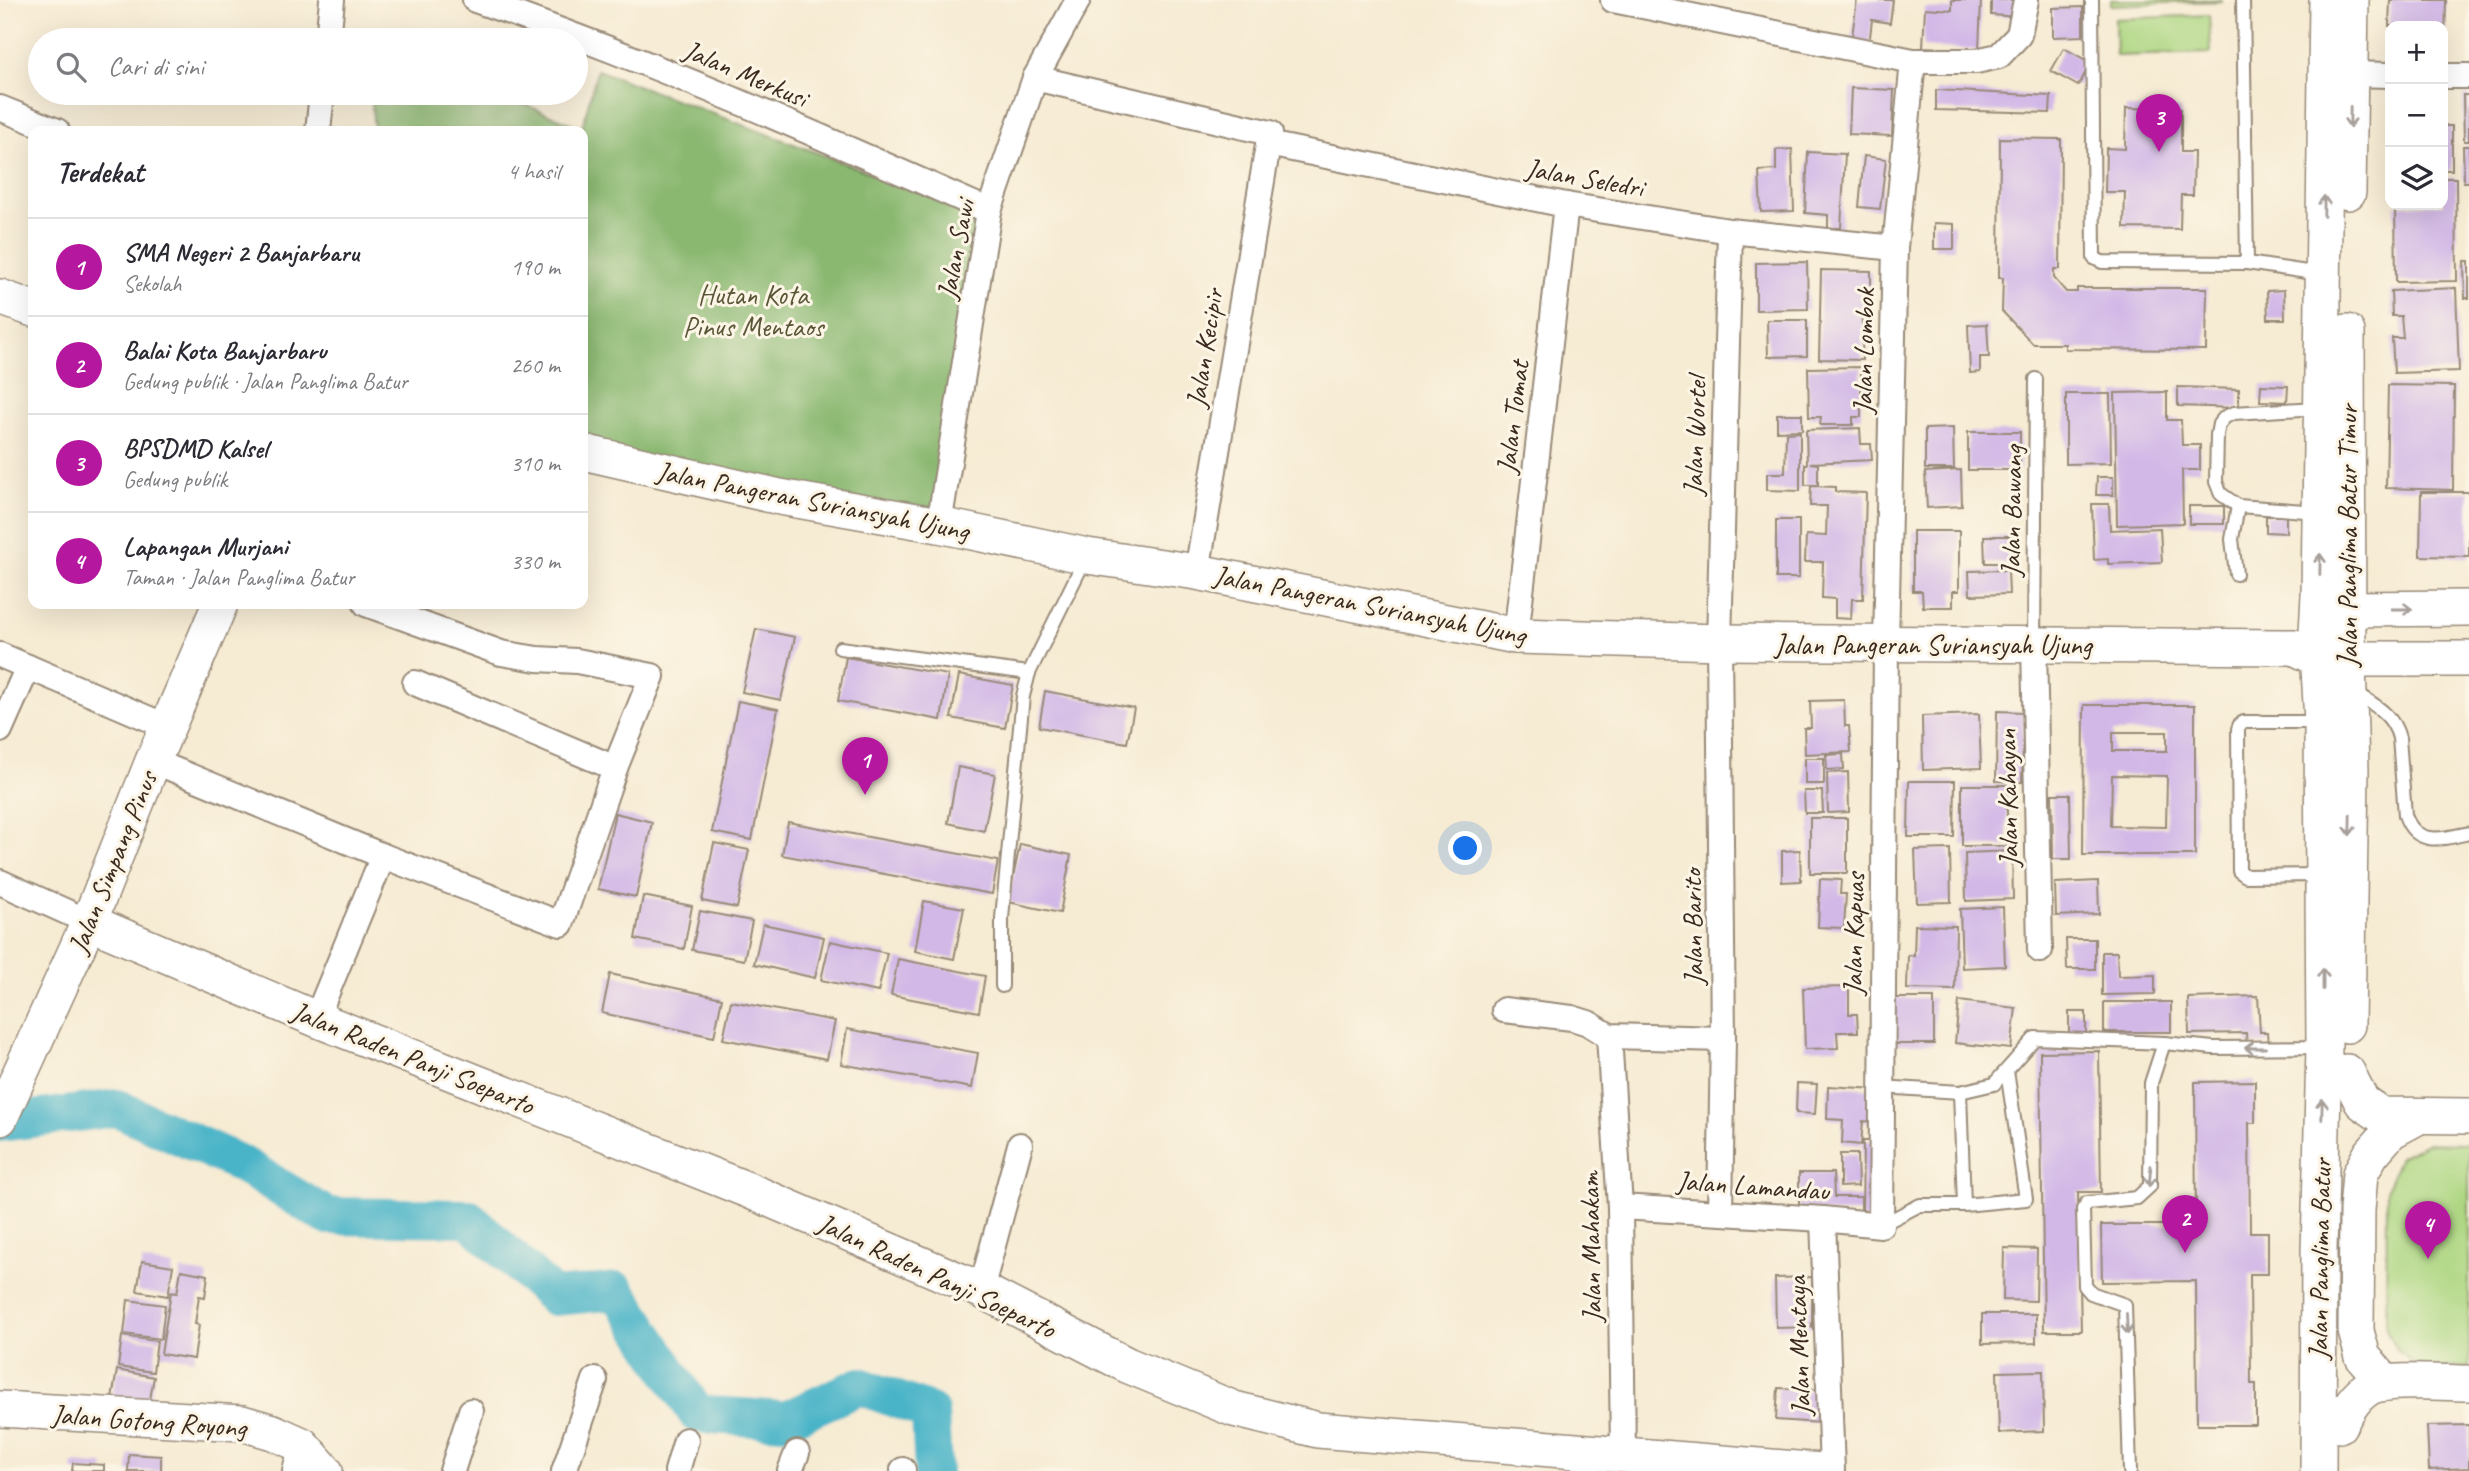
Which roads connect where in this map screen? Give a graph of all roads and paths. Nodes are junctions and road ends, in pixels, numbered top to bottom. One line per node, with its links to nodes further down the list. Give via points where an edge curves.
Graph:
1 (332, 0): 9 (street)
2 (475, 0): 10 (street, Jalan Merkusi)
3 (1078, 0): 17 (street, Jalan Sawi)
4 (1613, 0): 12 (street)
5 (2026, 0): 12 (street, via 2019,35 1999,56 1976,61)
6 (2092, 0): 27 (lane, via 2094,258 2102,262)
7 (2243, 0): 27 (lane)
8 (2339, 1): 13 (main road, Jalan Panglima Batur Timur); 28 (main road, Jalan Panglima Batur Timur, one-way to 8)
9 (329, 28)
10 (555, 28)
11 (588, 40): 24 (street, Jalan Merkusi)
12 (1913, 61): 26 (street, Jalan Lombok)
13 (2351, 75): 14 (street); 28 (main road, Jalan Panglima Batur Timur, one-way to 28)
14 (2385, 75)
15 (2448, 76): 16 (street)
16 (2469, 76)
17 (1035, 78): 22 (street, Jalan Seledri); 24 (street, Jalan Sawi)
18 (321, 105): 21 (street)
19 (0, 108): 20 (street)
20 (45, 126)
21 (319, 126)
22 (1269, 139): 23 (street, Jalan Seledri); 39 (street, Jalan Kecipir)
23 (1566, 205): 25 (street, Jalan Seledri); 45 (street, Jalan Tomat)
24 (989, 211): 37 (street, Jalan Sawi)
25 (1730, 231): 26 (street, Jalan Seledri); 46 (street, Jalan Wortel)
26 (1895, 248): 47 (street, Jalan Lombok)
27 (2247, 262): 28 (lane)
28 (2335, 275): 31 (main road, Jalan Panglima Batur Timur)
29 (0, 297): 30 (main road)
30 (28, 307)
31 (2334, 364): 33 (main road, Jalan Panglima Batur Timur); 44 (main road, Jalan Panglima Batur Timur)
32 (2036, 379): 48 (lane, Jalan Bawang)
33 (2322, 408): 35 (lane, via 2225,417 2219,425 2216,482 2221,494); 36 (main road, Jalan Panglima Batur Timur)
34 (588, 453): 37 (main road, Jalan Pangeran Suriansyah Ujung, via 780,496)
35 (2238, 506): 36 (lane); 40 (lane, via 2232,540)
36 (2320, 512): 51 (main road, Jalan Panglima Batur Timur, one-way to 36)
37 (939, 524): 38 (main road, Jalan Pangeran Suriansyah Ujung)
38 (1087, 556): 39 (main road, Jalan Pangeran Suriansyah Ujung); 54 (lane)
39 (1197, 572): 45 (main road, Jalan Pangeran Suriansyah Ujung)
40 (2236, 574)
41 (2469, 608): 44 (main road, one-way to 41)
42 (218, 609): 57 (main road, Jalan Simpang Pinus)
43 (380, 609): 60 (street, via 501,653 577,661 652,676)
44 (2348, 609): 51 (main road)
45 (1516, 636): 46 (main road, Jalan Pangeran Suriansyah Ujung)
46 (1719, 642): 47 (main road, Jalan Pangeran Suriansyah Ujung); 72 (street, Jalan Barito)
47 (1886, 643): 48 (main road, Jalan Pangeran Suriansyah Ujung); 77 (street, Jalan Kapuas)
48 (2034, 644): 51 (main road, Jalan Pangeran Suriansyah Ujung); 67 (street, Jalan Kahayan)
49 (840, 649): 54 (lane)
50 (0, 655): 53 (street)
51 (2325, 657): 52 (main road, Jalan Pangeran Suriansyah Ujung); 56 (main road, Jalan Panglima Batur Timur); 61 (main road, Jalan Panglima Batur Timur); 62 (lane, via 2396,726 2409,827 2421,836 2440,839)
52 (2469, 659)
53 (28, 667): 57 (street); 58 (street)
54 (1029, 673): 68 (lane, via 1005,871)
55 (415, 683): 60 (street)
56 (2322, 722): 61 (main road, Jalan Panglima Batur Timur); 64 (lane, via 2240,724 2238,729 2239,871 2246,876)
57 (168, 727): 59 (main road, Jalan Simpang Pinus)
58 (0, 730)
59 (153, 761): 63 (street); 66 (main road, Jalan Simpang Pinus)
60 (615, 768): 63 (street, via 561,924)
61 (2336, 771): 64 (main road, Jalan Panglima Batur Timur); 76 (main road, Jalan Panglima Batur Timur, one-way to 76)
62 (2469, 833)
63 (383, 856): 70 (street)
64 (2323, 875): 74 (main road, Jalan Panglima Batur Timur, one-way to 64)
65 (0, 882): 66 (street)
66 (89, 922): 70 (main road, Jalan Raden Panji Soeparto); 81 (main road, Jalan Simpang Pinus)
67 (2040, 950)
68 (1002, 986)
69 (1504, 1010): 71 (street, via 1572,1018)
70 (316, 1019): 88 (main road, Jalan Raden Panji Soeparto, via 748,1190)
71 (1609, 1036): 72 (street); 84 (street, Jalan Mahakam)
72 (1723, 1039): 85 (street, Jalan Barito)
73 (2164, 1043): 74 (lane, one-way to 73, via 2213,1048); 75 (lane, via 2035,1038); 103 (lane, one-way to 103, via 2151,1083 2150,1186 2137,1198 2087,1203 2082,1209 2085,1286 2091,1293 2125,1305)
74 (2324, 1047): 104 (main road, Jalan Panglima Batur, one-way to 74)
75 (2007, 1071): 78 (lane, via 1994,1084); 83 (lane, via 2026,1199)
76 (2347, 1073): 80 (main road, via 2362,1102 2381,1115); 94 (main road, Jalan Panglima Batur)
77 (1881, 1087): 78 (lane); 87 (street, Jalan Kapuas)
78 (1960, 1092): 83 (lane)
79 (2469, 1116): 80 (main road)
80 (2417, 1117): 90 (main road, via 2391,1131 2360,1174 2356,1331 2363,1357)
81 (0, 1118)
82 (1020, 1145): 88 (street)
83 (1964, 1205): 87 (lane, via 1920,1205)
84 (1620, 1207): 85 (street, Jalan Lamandau); 96 (street, Jalan Mahakam)
85 (1720, 1212): 86 (street, Jalan Lamandau)
86 (1824, 1219): 87 (street, Jalan Lamandau); 102 (street, Jalan Mentaya)
87 (1881, 1225)
88 (981, 1290): 96 (main road, Jalan Raden Panji Soeparto, via 1127,1365 1234,1409 1318,1430)
89 (594, 1380): 100 (street)
90 (2386, 1383): 91 (main road); 94 (main road, via 2369,1388 2350,1405)
91 (2469, 1383)
92 (0, 1409): 97 (main road, Jalan Gotong Royong, via 242,1423 274,1432)
93 (471, 1411): 99 (street)
94 (2339, 1425): 105 (main road, Jalan Panglima Batur)
95 (686, 1440): 101 (street)
96 (1623, 1456): 102 (main road, Jalan Raden Panji Soeparto)
97 (298, 1458): 98 (main road, Jalan Gotong Royong)
98 (325, 1471)
99 (452, 1471)
100 (565, 1471)
101 (677, 1471)
102 (1813, 1471)
103 (2130, 1471)
104 (2318, 1471)
105 (2339, 1471)

